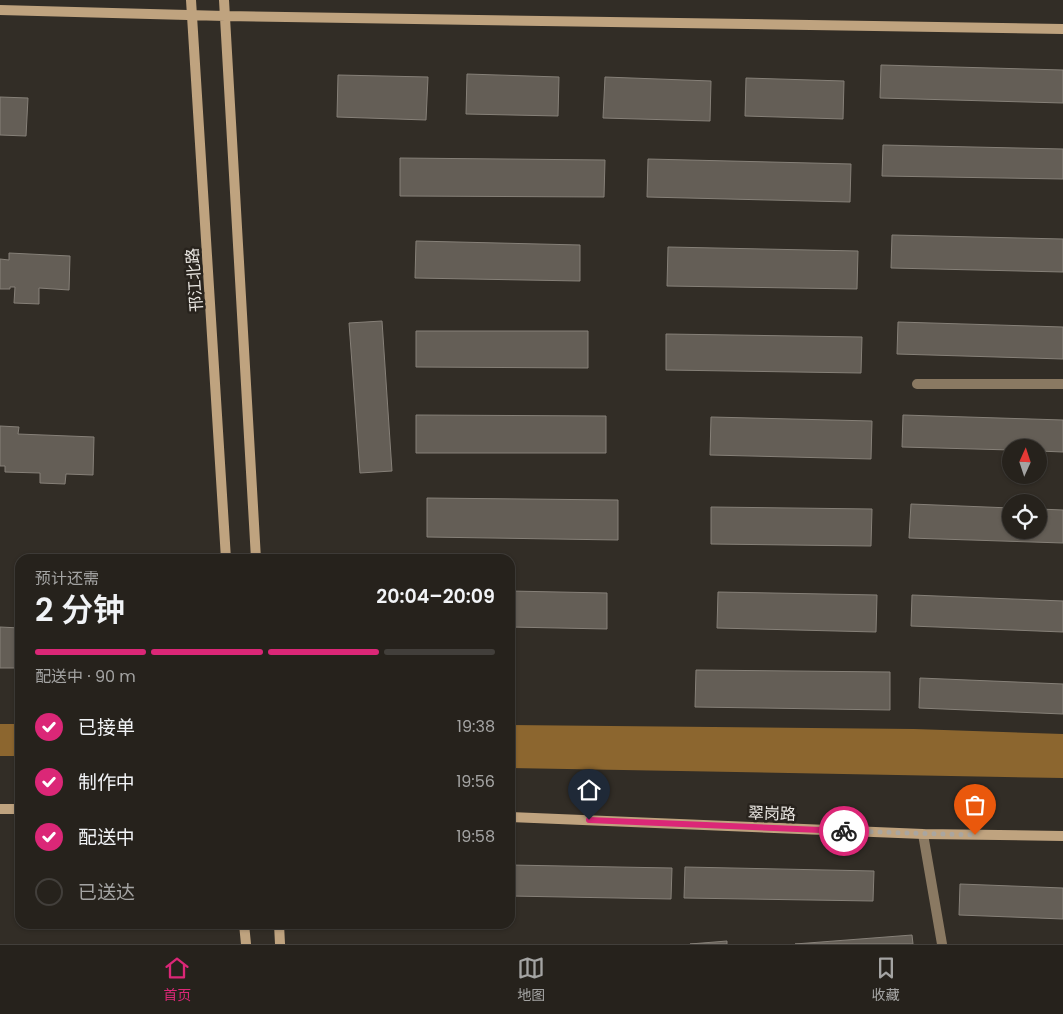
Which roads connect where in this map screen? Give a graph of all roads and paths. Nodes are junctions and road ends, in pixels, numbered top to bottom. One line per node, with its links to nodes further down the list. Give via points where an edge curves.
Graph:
1 (191, 0): 4 (street, 邗江北路)
2 (224, 0): 5 (street)
3 (0, 10): 4 (street)
4 (192, 14): 5 (street); 9 (street, 邗江北路)
5 (225, 16): 6 (street); 10 (street)
6 (1063, 29)
7 (916, 384): 8 (lane)
8 (1063, 384)
9 (226, 554)
10 (256, 554)
11 (0, 809): 12 (street)
12 (15, 809)
13 (515, 817): 14 (street, 翠岗路)
14 (923, 834): 15 (street, 翠岗路); 20 (lane)
15 (1063, 836)
16 (244, 929): 18 (street)
17 (279, 929): 19 (street)
18 (246, 944)
19 (280, 944)
20 (942, 944)

